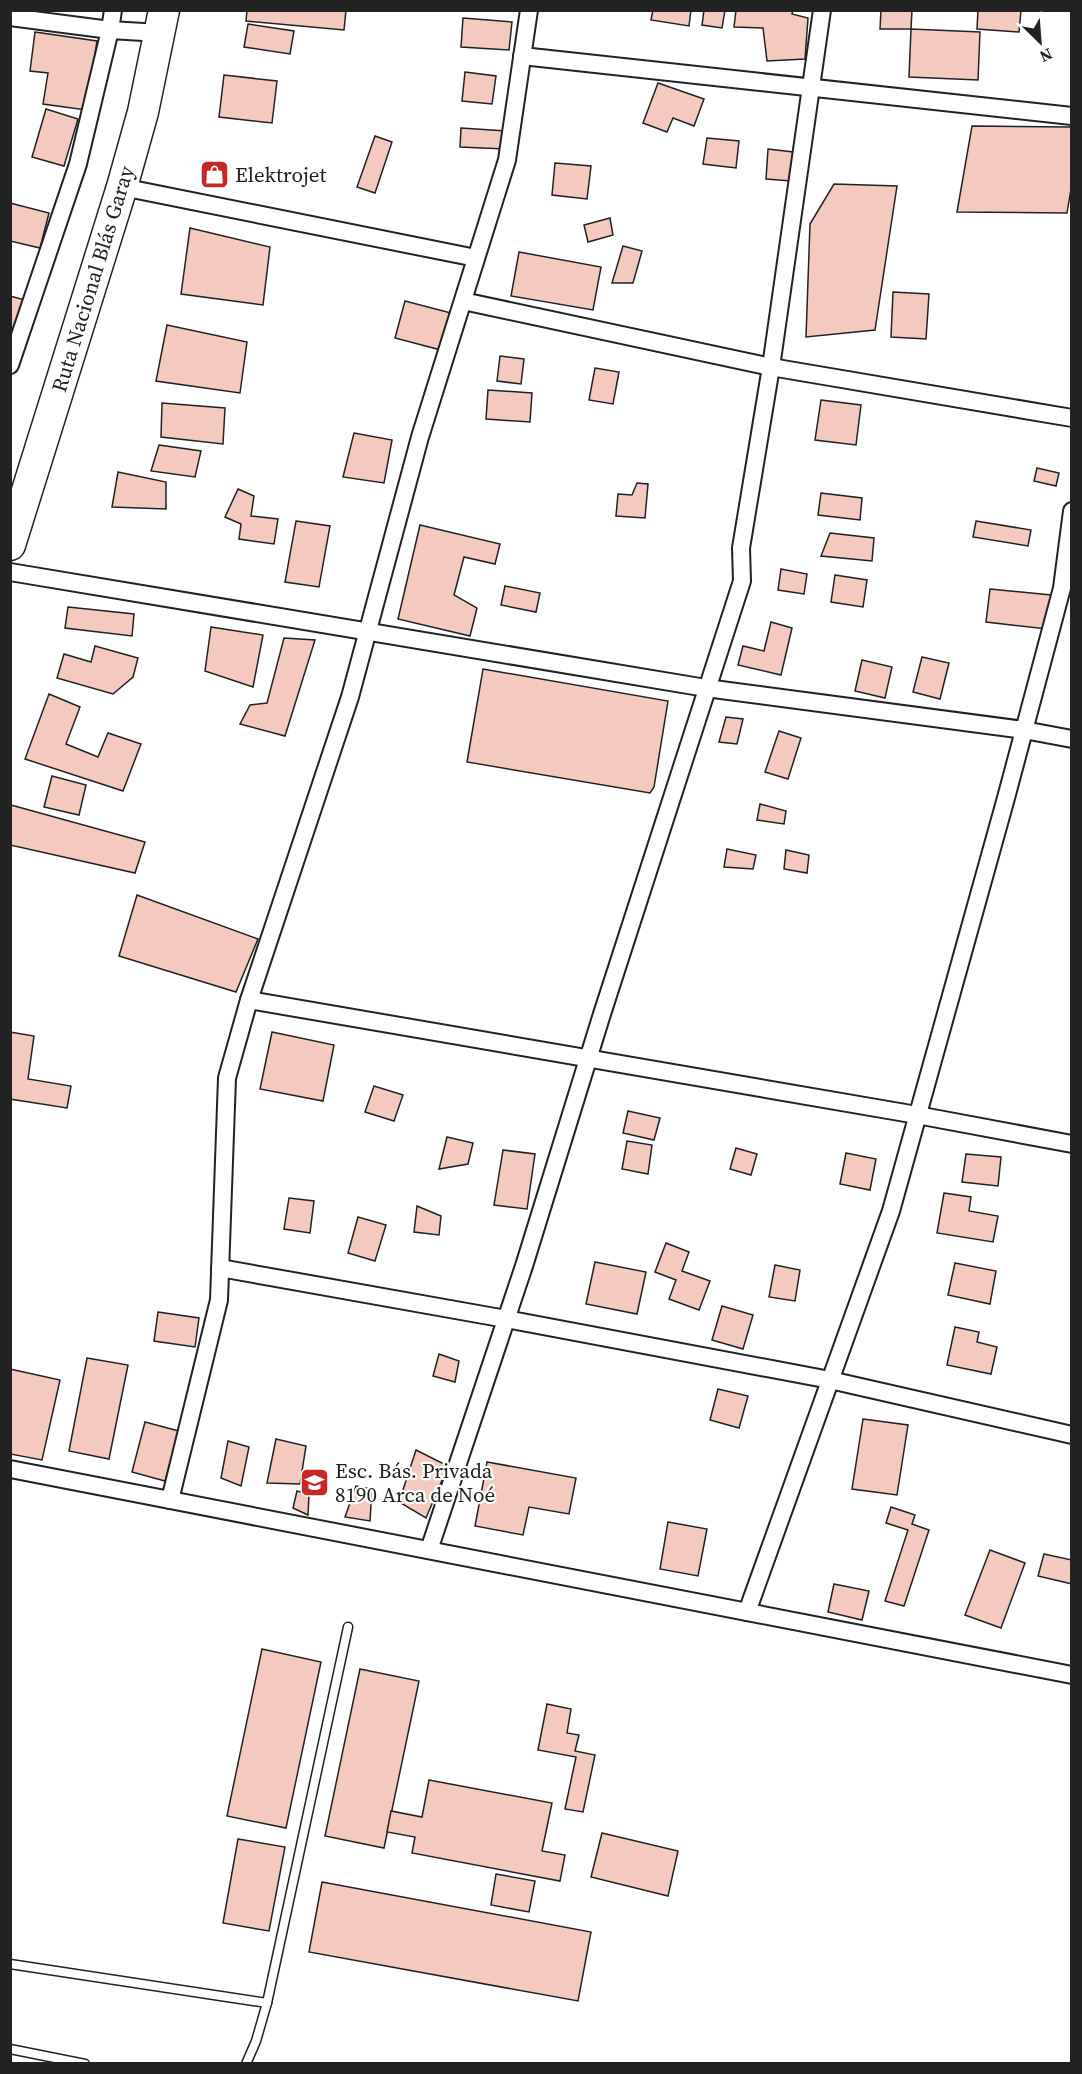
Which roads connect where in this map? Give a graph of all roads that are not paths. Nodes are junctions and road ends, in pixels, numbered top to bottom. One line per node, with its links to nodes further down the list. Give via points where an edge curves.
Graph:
1 (113, 10): 6 (street)
2 (529, 10): 7 (street)
3 (822, 10): 8 (street)
4 (10, 17): 6 (street)
5 (162, 22): 6 (street); 10 (highway, Ruta Nacional Blás Garay)
6 (110, 30): 13 (street, via 78,164)
7 (522, 56): 8 (street); 11 (street, via 507,160)
8 (811, 88): 9 (street); 14 (street)
9 (1071, 116)
10 (122, 187): 11 (street); 17 (highway, Ruta Nacional Blás Garay)
11 (476, 258): 12 (street)
12 (463, 301): 14 (street); 19 (street, via 420,437)
13 (10, 365)
14 (771, 368): 15 (street); 20 (street, via 741,548 742,581)
15 (1071, 418)
16 (1071, 511): 21 (street, via 1062,588)
17 (10, 545)
18 (10, 572): 19 (street)
19 (368, 632): 20 (street); 23 (street)
20 (706, 688): 21 (street); 24 (street)
21 (1024, 730): 22 (street); 25 (street)
22 (1071, 739)
23 (249, 1000): 24 (street); 27 (street, via 227,1078)
24 (588, 1059): 25 (street); 28 (street)
25 (917, 1115): 26 (street); 29 (street, via 891,1211)
26 (1071, 1144)
27 (220, 1268): 28 (street); 32 (street, via 219,1300)
28 (506, 1319): 29 (street); 33 (street)
29 (830, 1380): 30 (street); 34 (street)
30 (1071, 1435)
31 (10, 1469): 32 (street)
32 (170, 1500): 33 (street)
33 (429, 1550): 34 (street)
34 (747, 1612): 36 (street)
35 (348, 1627): 38 (lane)
36 (1071, 1675)
37 (10, 1964): 38 (lane)
38 (267, 2003): 41 (lane)
39 (10, 2049): 40 (lane)
40 (86, 2064)
41 (246, 2064)

